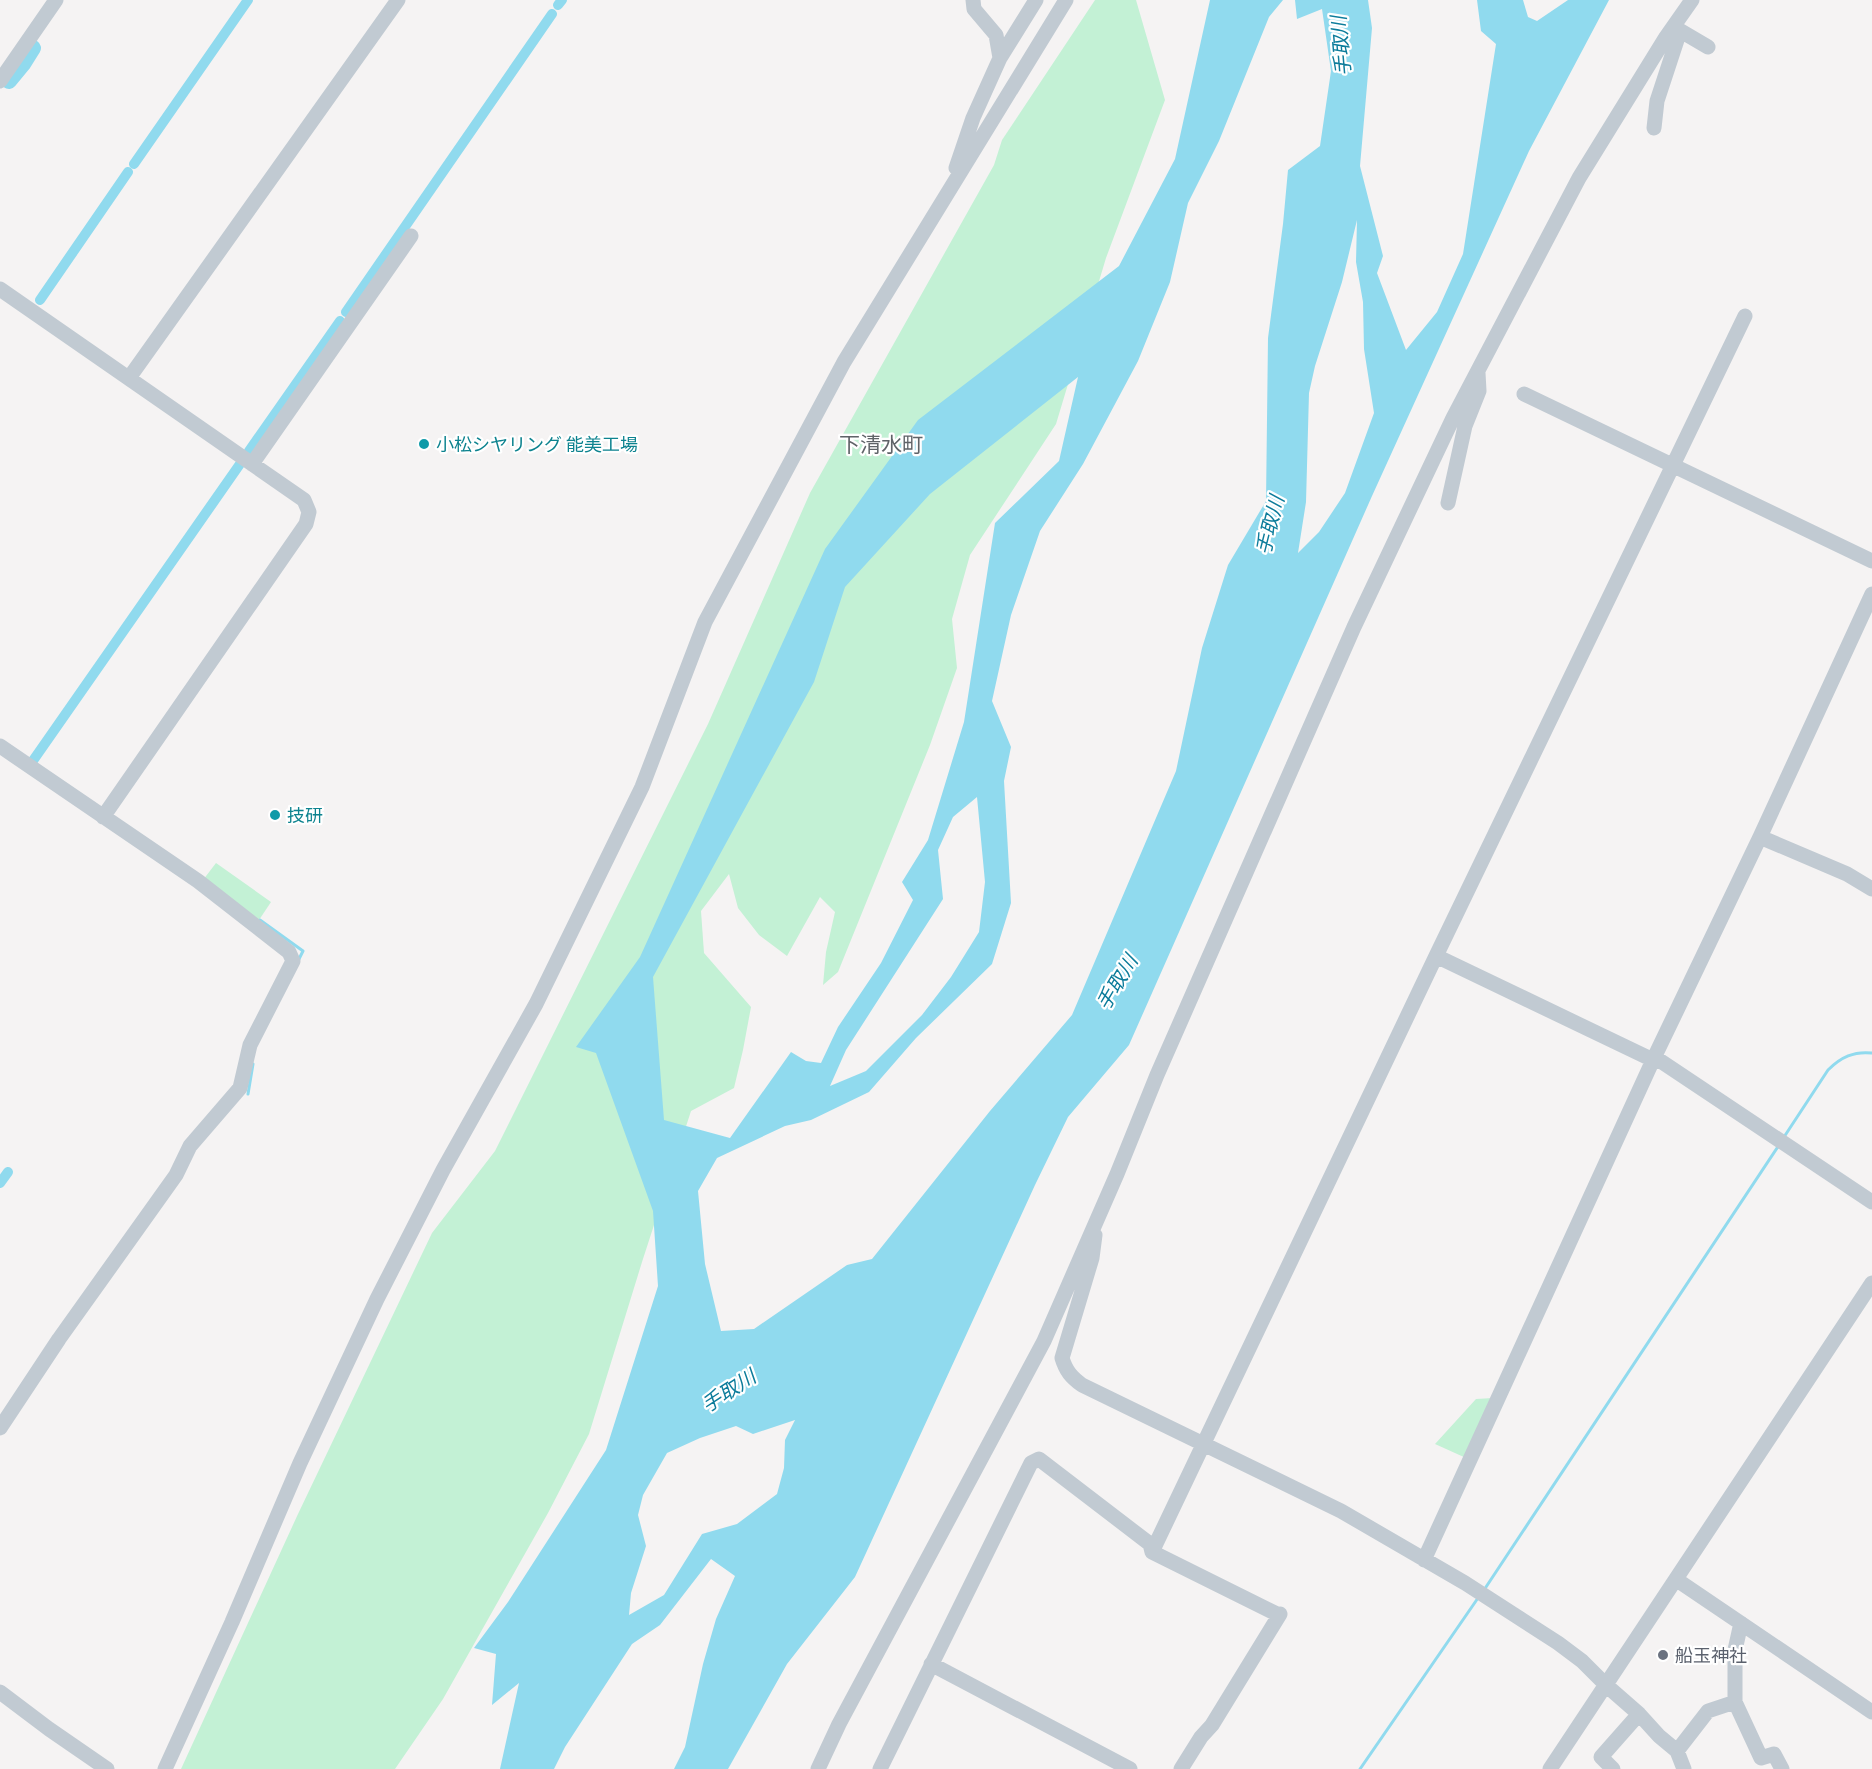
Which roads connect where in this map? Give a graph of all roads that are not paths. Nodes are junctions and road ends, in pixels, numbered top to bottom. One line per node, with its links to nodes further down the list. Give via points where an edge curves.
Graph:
1 (56, 0): 10 (street)
2 (398, 0): 17 (street)
3 (973, 0): 9 (street, via 974,9 996,35)
4 (1036, 0): 9 (street)
5 (1066, 0): 12 (street)
6 (1692, 0): 7 (street)
7 (1677, 29): 8 (street); 11 (street); 16 (street, via 1666,37 1579,178)
8 (1708, 47)
9 (1000, 58): 12 (street, via 973,118)
10 (0, 81)
11 (1654, 128)
12 (946, 196): 49 (street, via 844,362 705,622 642,788 536,1004 443,1170 377,1299)
13 (411, 236): 19 (street)
14 (0, 289): 17 (street)
15 (1745, 316): 20 (street)
16 (1478, 370): 21 (street, via 1479,391 1466,426); 31 (street, via 1354,627)
17 (129, 378): 19 (street)
18 (1524, 394): 20 (street)
19 (252, 464): 25 (street, via 304,501 309,512 306,524)
20 (1674, 465): 22 (street); 28 (street)
21 (1448, 503)
22 (1872, 561)
23 (1872, 594): 26 (street)
24 (0, 746): 25 (street)
25 (104, 817): 33 (street, via 198,881 289,952 292,961 250,1045 240,1088 190,1146 176,1175)
26 (1760, 837): 27 (street, via 1847,874); 29 (street)
27 (1872, 889)
28 (1436, 956): 29 (street); 34 (street)
29 (1653, 1060): 30 (street, via 1659,1060); 36 (street)
30 (1872, 1202)
31 (1094, 1224): 34 (street, via 1092,1258 1062,1358 1065,1368 1082,1385); 50 (street, via 1044,1341)
32 (1872, 1283): 37 (street)
33 (0, 1428)
34 (1204, 1444): 35 (street); 36 (street, via 1341,1511)
35 (1152, 1552): 39 (street, via 1150,1544 1041,1460 1031,1463); 47 (street, via 1280,1615)
36 (1424, 1560): 40 (street, via 1558,1643)
37 (1677, 1580): 38 (street); 40 (street)
38 (1742, 1623): 42 (street, via 1735,1650); 43 (street)
39 (931, 1664): 51 (street); 52 (street)
40 (1606, 1686): 44 (street); 53 (street)
41 (0, 1692): 46 (street)
42 (1735, 1702): 45 (street, via 1707,1711); 55 (street, via 1761,1758 1774,1754)
43 (1872, 1712)
44 (1639, 1714): 45 (street); 54 (street, via 1601,1757)
45 (1677, 1751): 48 (street)
46 (100, 1767)
47 (1185, 1768)
48 (1683, 1768)
49 (165, 1769)
50 (818, 1769)
51 (880, 1769)
52 (1131, 1769)
53 (1550, 1769)
54 (1613, 1769)
55 (1782, 1769)

